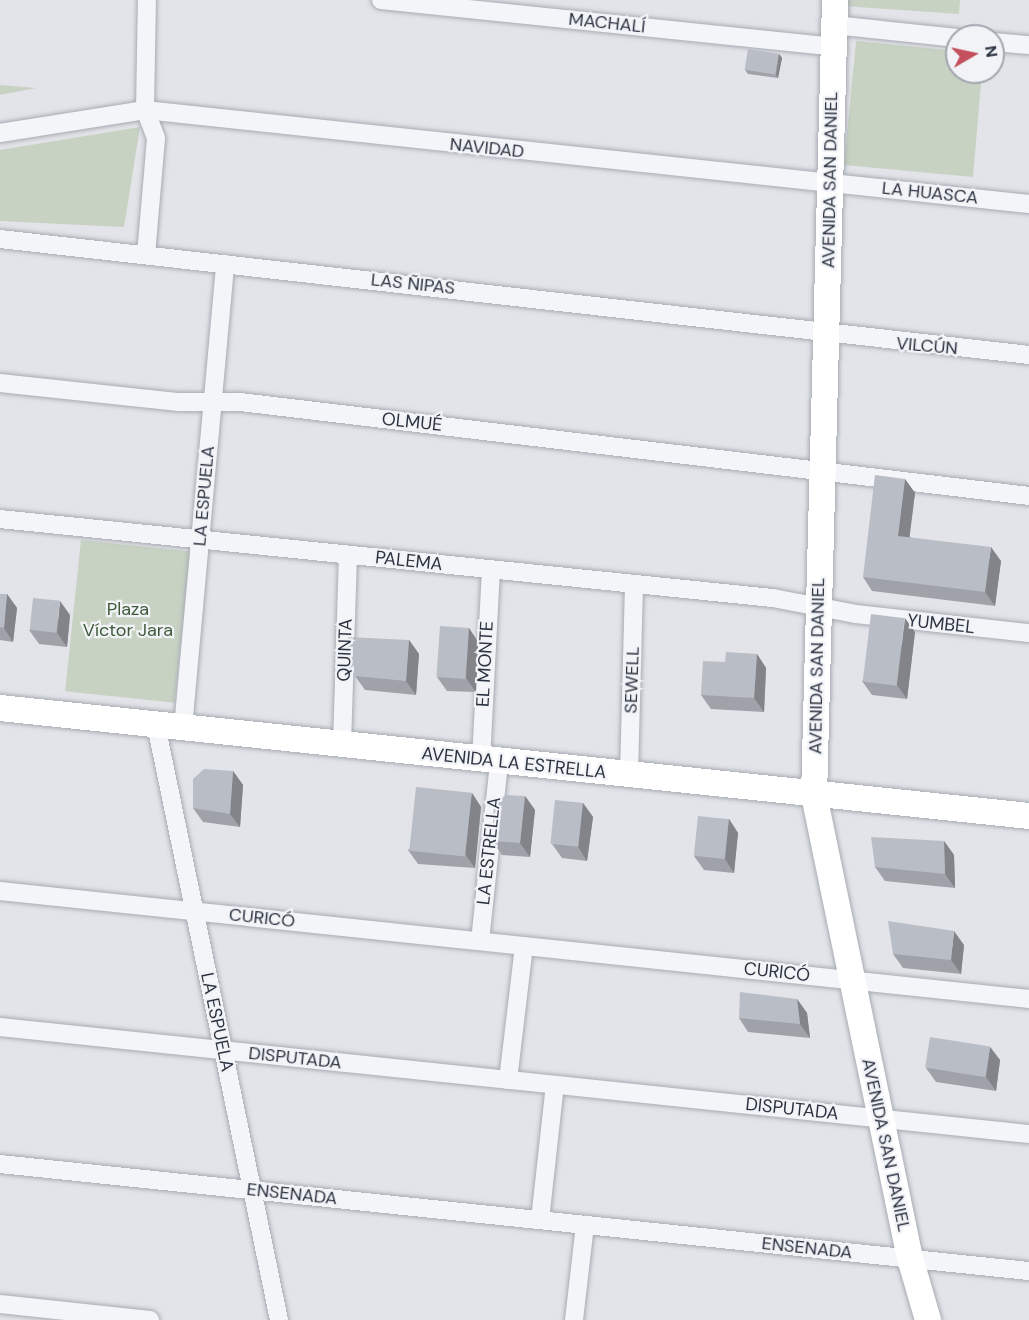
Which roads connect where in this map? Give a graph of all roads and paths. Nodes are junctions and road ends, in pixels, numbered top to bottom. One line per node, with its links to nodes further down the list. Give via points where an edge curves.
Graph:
1 (147, 0): 7 (street)
2 (381, 0): 3 (street, MACHALÍ)
3 (834, 24): 4 (street, MACHALÍ); 9 (street, AVENIDA SAN DANIEL)
4 (945, 37)
5 (1005, 43): 6 (street)
6 (1029, 45)
7 (145, 110): 8 (street, NAVIDAD); 9 (street, NAVIDAD); 12 (street, via 156,138)
8 (0, 133)
9 (830, 183): 10 (street, LA HUASCA); 14 (street, AVENIDA SAN DANIEL)
10 (1029, 204)
11 (0, 239): 12 (street, LAS ÑIPAS)
12 (146, 255): 13 (street, LAS ÑIPAS)
13 (225, 264): 14 (street, LAS ÑIPAS); 17 (street, LA ESPUELA)
14 (826, 333): 15 (street, VILCÚN); 18 (street, AVENIDA SAN DANIEL)
15 (1029, 356)
16 (0, 383): 17 (street, OLMUÉ)
17 (212, 402): 18 (street, OLMUÉ); 21 (street, LA ESPUELA)
18 (822, 472): 19 (street, OLMUÉ); 25 (street, AVENIDA SAN DANIEL)
19 (1029, 496)
20 (0, 519): 21 (street, PALEMA)
21 (200, 539): 22 (street, PALEMA); 29 (street, LA ESPUELA)
22 (348, 555): 23 (street, PALEMA); 30 (street, QUINTA)
23 (490, 569): 24 (street, PALEMA); 31 (street, EL MONTE)
24 (634, 584): 25 (street, PALEMA); 32 (street, SEWELL)
25 (818, 607): 26 (street, YUMBEL); 33 (street, AVENIDA SAN DANIEL)
26 (1029, 633)
27 (0, 708): 28 (street, AVENIDA LA ESTRELLA)
28 (156, 725): 29 (street, AVENIDA LA ESTRELLA); 36 (street, LA ESPUELA)
29 (183, 728): 30 (street, AVENIDA LA ESTRELLA)
30 (342, 745): 31 (street, AVENIDA LA ESTRELLA)
31 (490, 761): 32 (street, AVENIDA LA ESTRELLA); 37 (street, LA ESTRELLA)
32 (629, 775): 33 (street, AVENIDA LA ESTRELLA)
33 (814, 795): 34 (street, AVENIDA LA ESTRELLA); 39 (street, AVENIDA SAN DANIEL)
34 (1029, 816)
35 (0, 891): 36 (street, CURICÓ)
36 (195, 911): 37 (street, CURICÓ); 42 (street, LA ESPUELA)
37 (480, 941): 38 (street, CURICÓ)
38 (524, 946): 39 (street, CURICÓ); 43 (street)
39 (853, 980): 40 (street, CURICÓ); 45 (street, AVENIDA SAN DANIEL)
40 (1029, 999)
41 (0, 1027): 42 (street, DISPUTADA)
42 (223, 1050): 43 (street, DISPUTADA); 48 (street, LA ESPUELA)
43 (508, 1080): 44 (street, DISPUTADA)
44 (555, 1085): 45 (street, DISPUTADA); 49 (street)
45 (881, 1119): 46 (street, DISPUTADA); 51 (street, AVENIDA SAN DANIEL)
46 (1029, 1134)
47 (0, 1164): 48 (street, ENSENADA)
48 (252, 1190): 49 (street, ENSENADA); 55 (street, LA ESPUELA)
49 (540, 1220): 50 (street, ENSENADA)
50 (585, 1225): 51 (street, ENSENADA); 56 (street)
51 (910, 1258): 52 (street, ENSENADA); 57 (street, AVENIDA SAN DANIEL)
52 (1029, 1270)
53 (0, 1304): 54 (street)
54 (150, 1320)
55 (279, 1320)
56 (574, 1320)
57 (928, 1320)

